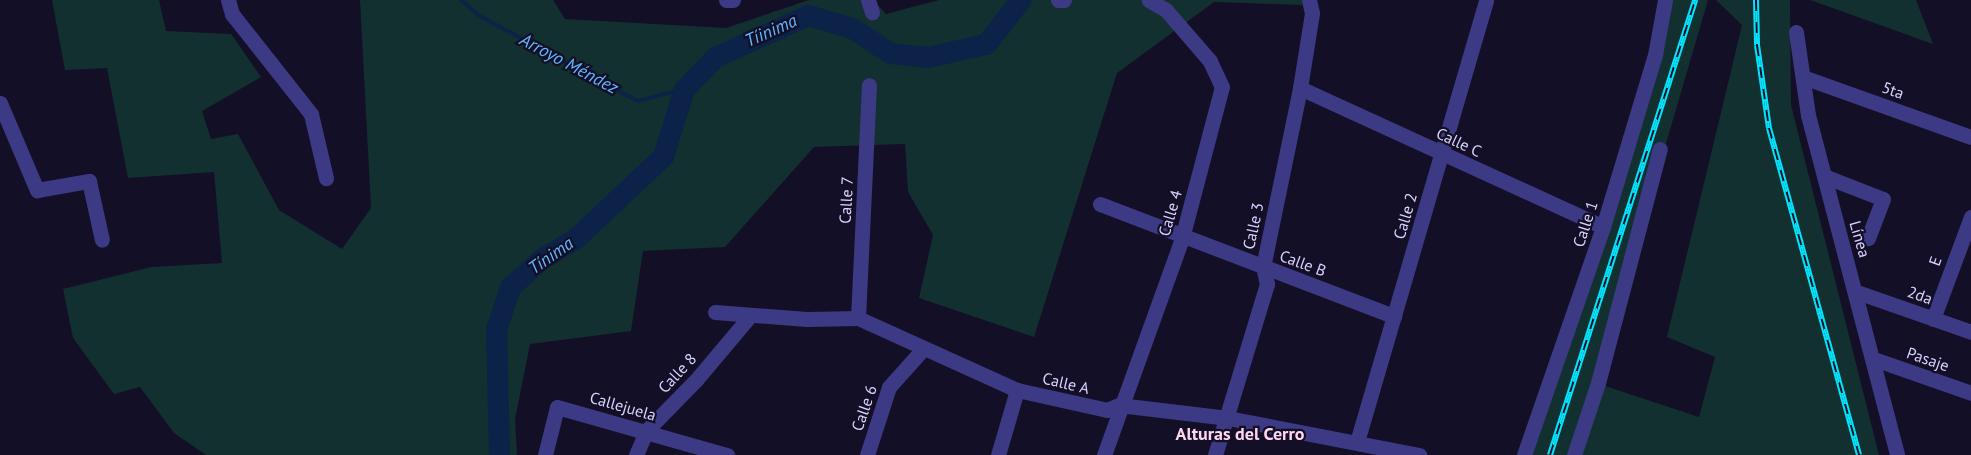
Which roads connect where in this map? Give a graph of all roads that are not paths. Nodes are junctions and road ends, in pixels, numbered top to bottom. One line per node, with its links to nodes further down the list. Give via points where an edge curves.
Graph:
1 (228, 0): 17 (street, via 232,14 311,114)
2 (1058, 0): 3 (street)
3 (1064, 0)
4 (1149, 0): 21 (street, Calle 4, via 1166,10 1210,61 1222,87)
5 (1310, 0): 11 (street, Calle 3, via 1312,13)
6 (1485, 0): 15 (street, Calle 2)
7 (1665, 0): 20 (street, Calle 1, via 1655,55)
8 (1796, 32): 9 (street, Línea)
9 (1803, 77): 13 (street, 5ta); 16 (street, Línea)
10 (869, 85): 29 (street, Calle 7)
11 (1300, 88): 15 (street, Calle C); 24 (street, Calle 3)
12 (0, 103): 23 (street, via 37,190 89,181)
13 (1971, 137)
14 (1660, 149): 49 (street, via 1598,383)
15 (1442, 154): 20 (street, Calle C); 27 (street, Calle 2)
16 (1824, 176): 22 (street, via 1883,199); 25 (street, Línea)
17 (326, 178)
18 (1100, 204): 21 (street, Calle B)
19 (1971, 217): 30 (street, E)
20 (1603, 227): 48 (street, Calle 1)
21 (1182, 238): 24 (street, Calle B); 36 (street, Calle 4)
22 (1868, 238)
23 (102, 240)
24 (1263, 267): 27 (street, Calle B); 37 (street, Calle 3, via 1267,284)
25 (1857, 291): 30 (street, 2da); 33 (street, Línea)
26 (715, 312): 28 (street, Calle A)
27 (1394, 316): 39 (street, Calle 2)
28 (748, 317): 29 (street, Calle A); 38 (street, Calle 8, via 696,380)
29 (858, 318): 32 (street, Calle A)
30 (1933, 319): 31 (street, 2da)
31 (1971, 332)
32 (924, 348): 34 (street, Calle A); 43 (street, Calle 6, via 889,387)
33 (1874, 359): 35 (street, Pasaje); 50 (street, Línea)
34 (1017, 390): 36 (street, Calle A, via 1107,410); 44 (street)
35 (1971, 393)
36 (1119, 405): 37 (street, Calle A); 45 (street, Calle 4)
37 (1228, 418): 39 (street, Calle A); 46 (street, Calle 3)
38 (646, 431): 40 (street, Callejuela, via 557,407); 41 (street, Calle 8); 42 (street, Callejuela)
39 (1357, 442): 47 (street, Calle A)
40 (545, 455)
41 (636, 455)
42 (727, 455)
43 (867, 455)
44 (998, 455)
45 (1104, 455)
46 (1215, 455)
47 (1419, 455)
48 (1524, 455)
49 (1574, 455)
50 (1897, 455)

